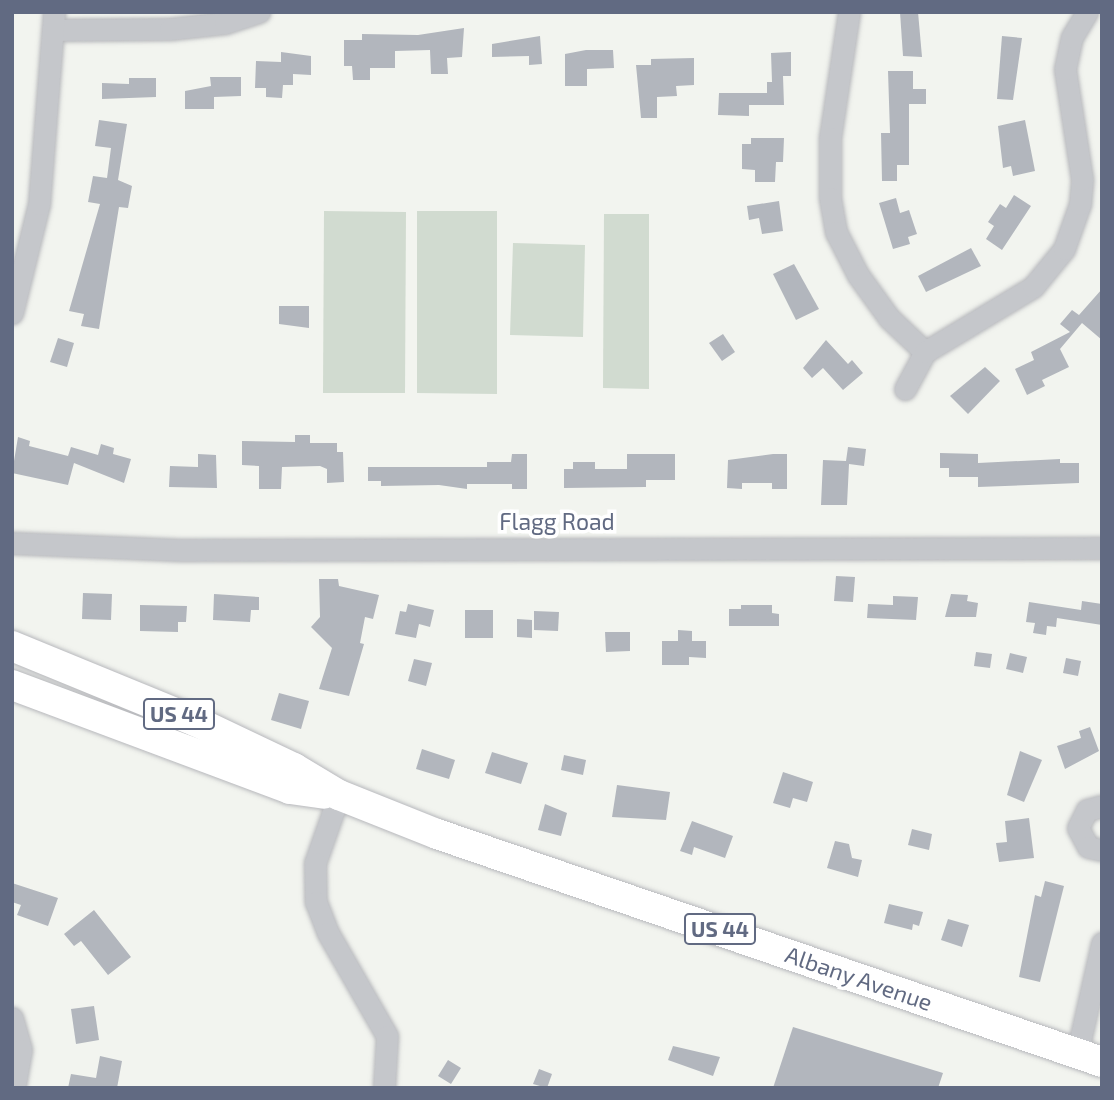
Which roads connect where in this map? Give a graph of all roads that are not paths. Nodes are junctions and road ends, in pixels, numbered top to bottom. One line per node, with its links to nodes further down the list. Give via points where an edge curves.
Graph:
1 (259, 12): 4 (street, via 225,23 170,29)
2 (849, 12): 6 (street, via 830,138 830,198 836,232 858,275 889,318)
3 (1087, 12): 6 (street, via 1072,37 1065,69 1082,179 1064,249 1033,287)
4 (54, 21): 5 (street, via 39,204)
5 (12, 313)
6 (925, 352): 7 (street)
7 (905, 389)
8 (12, 543): 9 (street, Flagg Road, via 180,550)
9 (1102, 548)
10 (12, 646): 12 (highway, Albany Avenue / US 44, via 195,721 293,768)
11 (12, 685): 12 (highway, Albany Avenue / US 44, via 290,789)
12 (339, 796): 17 (highway, Albany Avenue / US 44, via 437,834); 19 (street, via 315,863 316,902 328,933 387,1036)
13 (1102, 806): 14 (street, via 1087,810 1078,828 1088,847)
14 (1102, 850)
15 (1102, 943): 17 (street)
16 (12, 1018): 18 (street, via 20,1039)
17 (1089, 1058)
18 (15, 1088)
19 (384, 1088)

